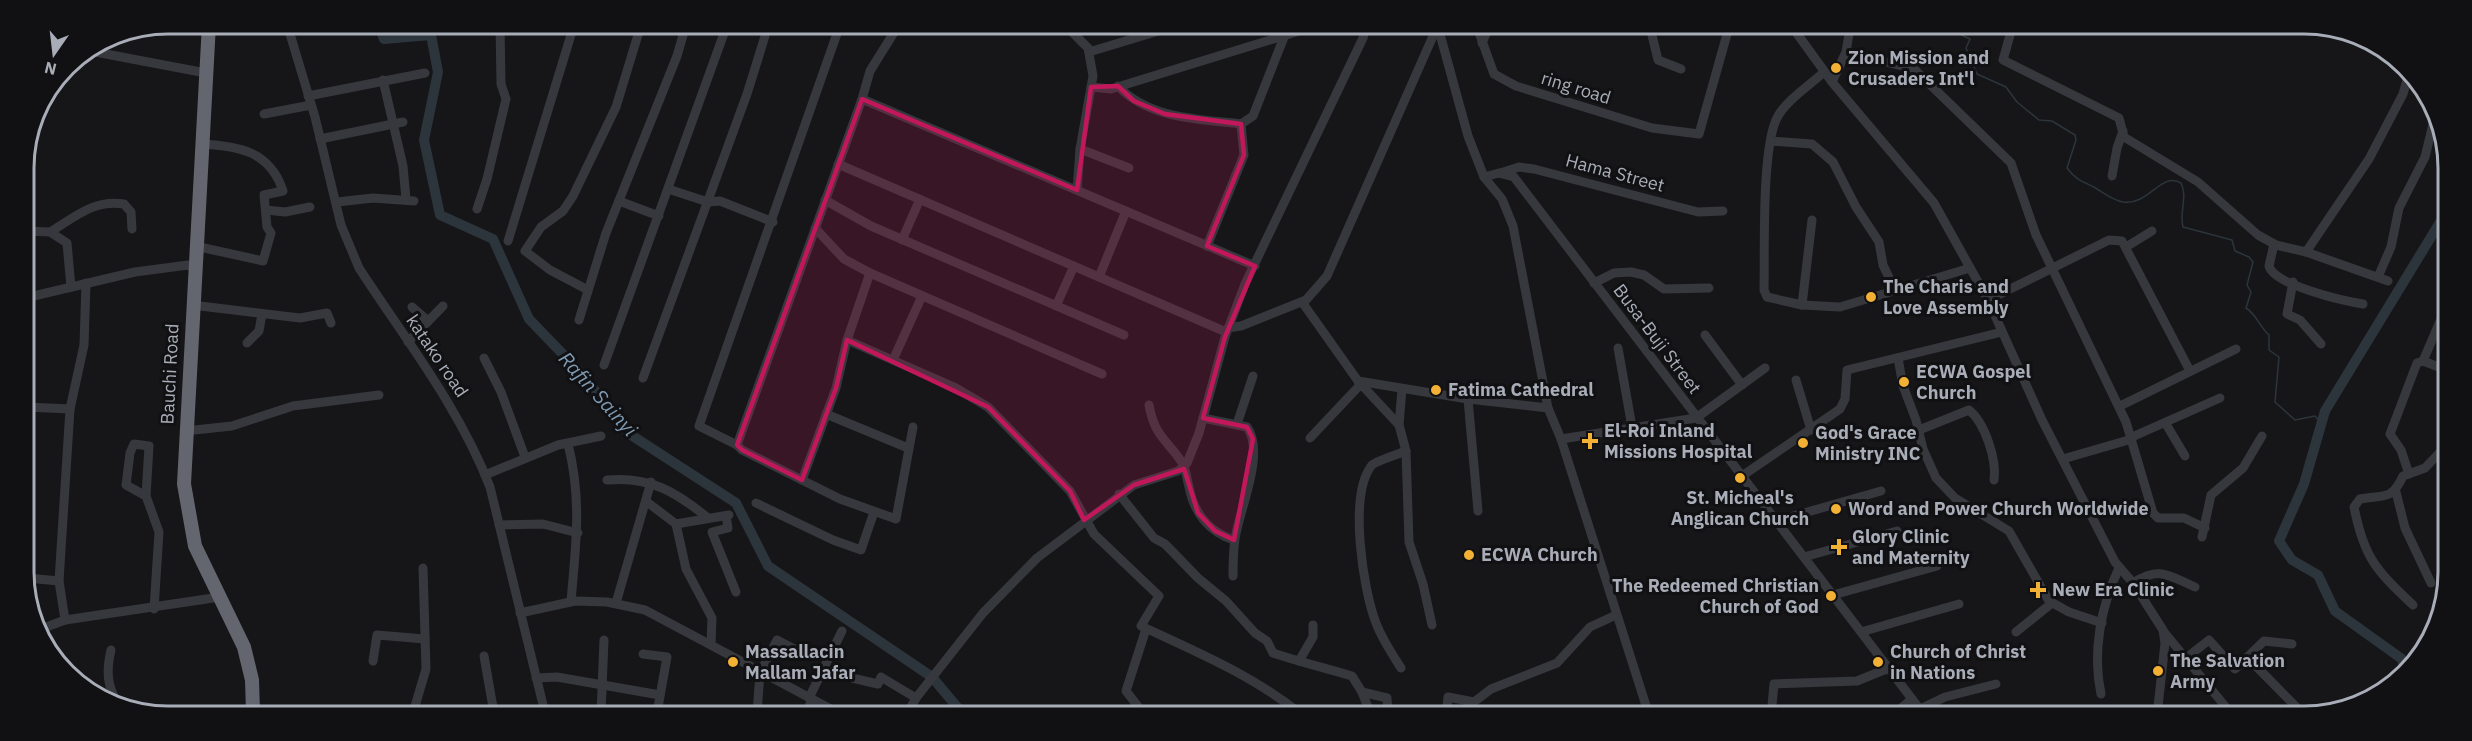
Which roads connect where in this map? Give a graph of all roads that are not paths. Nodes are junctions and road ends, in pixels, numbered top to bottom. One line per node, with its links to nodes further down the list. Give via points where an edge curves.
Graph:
1 (1291, 34): 25 (street)
2 (1363, 34): 84 (street)
3 (1435, 34): 101 (street, via 1327,276)
4 (1440, 34): 54 (street, via 1468,136)
5 (1479, 34): 26 (street, ring road)
6 (1486, 34): 26 (street)
7 (1652, 34): 30 (street, via 1658,60)
8 (1727, 34): 26 (street, ring road, via 1699,134 1652,128 1516,86 1494,74)
9 (1797, 34): 31 (street)
10 (1849, 34): 28 (street)
11 (2010, 34): 44 (street, via 2003,60 2119,118)
12 (203, 35): 32 (highway, Bauchi Road)
13 (208, 35): 32 (highway, Bauchi Road)
14 (290, 35): 40 (street, katako road)
15 (500, 35): 63 (street, via 501,84 506,99)
16 (571, 35): 76 (street)
17 (638, 35): 96 (street, via 616,107 573,196 563,211 541,228 525,251)
18 (683, 35): 59 (street)
19 (723, 35): 55 (street)
20 (765, 35): 61 (street)
21 (837, 35): 69 (street)
22 (893, 35): 39 (street, via 870,71)
23 (1074, 35): 27 (street)
24 (1143, 35): 27 (street)
25 (1284, 37): 37 (street); 43 (street, via 1252,116)
26 (1482, 43)
27 (1089, 52): 38 (street)
28 (1846, 52): 35 (street); 86 (street, via 1914,69 2007,158)
29 (102, 53): 32 (street)
30 (1681, 69)
31 (1824, 72): 35 (street); 47 (street, via 1779,114)
32 (203, 73): 48 (highway, Bauchi Road); 82 (highway, Bauchi Road)
33 (425, 73): 34 (street)
34 (383, 80): 40 (street); 42 (street)
35 (1832, 82): 85 (street, via 1934,203)
36 (2406, 83): 81 (street, via 2369,159)
37 (1118, 86): 38 (street); 43 (street, via 1134,101 1165,114)
38 (1091, 87): 49 (street)
39 (862, 99): 50 (street); 56 (street)
40 (310, 100): 41 (street); 46 (street, katako road)
41 (264, 114)
42 (398, 123): 46 (street); 60 (street, via 410,200 373,198)
43 (1241, 124): 79 (street, via 1244,155)
44 (2123, 131): 53 (street); 77 (street, via 2129,141 2198,182 2244,226)
45 (2431, 131): 89 (street, via 2425,157 2399,208 2391,247)
46 (320, 139): 60 (street, katako road)
47 (1771, 141): 97 (street, via 1812,144 1833,162 1856,207 1877,236 1886,274); 104 (street, via 1764,290 1771,300)
48 (201, 144): 64 (street, via 246,149 277,174 283,191 264,195); 78 (highway, Bauchi Road)
49 (1080, 149): 51 (street); 56 (street)
50 (838, 164): 57 (street); 58 (street)
51 (1129, 168)
52 (1499, 173): 54 (street); 66 (street, Hama Street, via 1519,167 1534,169 1698,212); 93 (street, Busa-Buji Street, via 1514,177)
53 (2112, 176)
54 (1484, 177): 144 (street, via 1502,198 1513,226)
55 (668, 189): 61 (street); 67 (street)
56 (1077, 190): 65 (street)
57 (920, 199): 75 (street); 83 (street)
58 (825, 200): 70 (street); 75 (street)
59 (619, 201): 67 (street); 96 (street)
60 (337, 202): 118 (street, katako road, via 341,225 358,268)
61 (708, 202): 69 (street, via 720,201); 133 (street)
62 (310, 207): 64 (street, via 285,212)
63 (477, 209)
64 (266, 210): 78 (street, via 271,233 263,261)
65 (1126, 211): 79 (street); 88 (street)
66 (1723, 211)
67 (659, 216): 127 (street)
68 (1812, 220): 104 (street)
69 (773, 222): 163 (street, via 699,426)
70 (814, 228): 87 (street, via 844,259); 163 (street)
71 (132, 230): 74 (street, via 131,212 124,204 107,201)
72 (35, 231): 74 (street)
73 (2152, 231): 80 (street)
74 (50, 232): 94 (street, via 67,243)
75 (903, 240): 107 (street)
76 (508, 241)
77 (2274, 244): 81 (street); 91 (street, via 2271,271)
78 (195, 246): 82 (highway, Bauchi Road)
79 (1207, 246): 84 (street)
80 (2126, 247): 86 (street, via 2122,241 2109,240); 130 (street)
81 (2306, 252): 89 (street)
82 (191, 266): 92 (street, via 135,272); 103 (highway, Bauchi Road); 206 (highway, Bauchi Road, via 178,481 186,540)
83 (1074, 266): 88 (street); 107 (street)
84 (1254, 266): 113 (street)
85 (1970, 268): 97 (street); 100 (street)
86 (2052, 269): 100 (street); 142 (street)
87 (870, 273): 99 (street); 117 (street)
88 (1099, 277): 113 (street)
89 (2378, 278): 90 (street)
90 (2388, 281)
91 (2293, 282): 102 (street, via 2318,296); 120 (street, via 2287,314 2300,320)
92 (86, 283): 94 (street); 145 (street, via 84,345)
93 (1594, 283): 95 (street, via 1614,273 1631,272 1644,275 1664,289); 148 (street, Busa-Buji Street)
94 (71, 287): 98 (street)
95 (1709, 288)
96 (588, 290): 110 (street)
97 (1895, 290): 104 (street, via 1840,307)
98 (35, 296)
99 (922, 296): 125 (street); 131 (street)
100 (1988, 300): 114 (street)
101 (1302, 302): 113 (street); 135 (street)
102 (2363, 304)
103 (192, 305): 108 (street); 156 (highway, Bauchi Road)
104 (1802, 305)
105 (412, 306): 109 (street)
106 (442, 306): 109 (street)
107 (1056, 306): 115 (street)
108 (262, 314): 111 (street, via 300,318 327,313); 119 (street, via 259,331)
109 (428, 321): 118 (street)
110 (579, 321)
111 (330, 323)
112 (2438, 328): 126 (street)
113 (1227, 330): 147 (street)
114 (2002, 332): 124 (street); 169 (street)
115 (1124, 335)
116 (1705, 335): 136 (street)
117 (847, 340): 125 (street); 146 (street)
118 (408, 342): 172 (street, katako road, via 457,416)
119 (248, 343)
120 (2321, 344)
121 (1618, 348): 152 (street)
122 (2236, 349): 130 (street)
123 (484, 358): 168 (street)
124 (1898, 358): 154 (street, via 1847,370 1845,399 1840,409); 155 (street, via 1903,386)
125 (893, 360): 187 (street, via 988,406 1070,491)
126 (2423, 361): 128 (street); 171 (street, via 2417,363 2390,434 2401,450)
127 (604, 365)
128 (2438, 367)
129 (1765, 368): 136 (street)
130 (2190, 371): 142 (street)
131 (1102, 374)
132 (1253, 376): 149 (street)
133 (643, 378)
134 (1796, 380): 154 (street)
135 (1359, 383): 137 (street); 150 (street); 159 (street)
136 (1742, 385): 148 (street)
137 (1402, 389): 140 (street); 150 (street)
138 (379, 395): 156 (street, via 293,406 232,426)
139 (2220, 398): 151 (street)
140 (1468, 399): 144 (street); 185 (street)
141 (1149, 405): 170 (street, via 1152,423)
142 (2120, 406): 160 (street)
143 (34, 408): 145 (street)
144 (1548, 408): 161 (street)
145 (70, 410): 200 (street)
146 (826, 414): 164 (street); 175 (street)
147 (1203, 418): 149 (street); 170 (street)
148 (1696, 418): 152 (street); 173 (street, Busa-Buji Street)
149 (1237, 424): 193 (street, via 1250,430 1253,450)
150 (1399, 424): 165 (street)
151 (2166, 424): 160 (street); 167 (street)
152 (1632, 426): 161 (street)
153 (913, 428): 164 (street)
154 (1811, 430): 173 (street)
155 (1919, 430): 176 (street, via 1969,410 1994,463); 209 (street, via 1936,478 1955,498 2009,531)
156 (185, 431): 206 (highway, Bauchi Road, via 184,484 190,533)
157 (601, 436): 162 (street)
158 (2262, 436): 160 (street, via 2243,468 2211,495 2203,533 2184,518 2155,516)
159 (1310, 438)
160 (2132, 438): 169 (street)
161 (1561, 439): 214 (street)
162 (568, 444): 168 (street); 192 (street, via 577,486)
163 (737, 445): 175 (street)
164 (908, 448): 184 (street, via 896,519)
165 (1406, 451): 219 (street, via 1409,542); 237 (street, via 1372,465 1365,477 1359,508 1366,589 1372,612 1382,638)
166 (2438, 454): 171 (street, via 2425,468)
167 (2185, 456)
168 (525, 457): 172 (street)
169 (2063, 459): 197 (street)
170 (1184, 466): 180 (street, via 1164,477 1134,485); 193 (street, via 1198,513 1215,531)
171 (2409, 474): 179 (street, via 2403,476)
172 (485, 475): 190 (street, katako road)
173 (1742, 476): 188 (street, Busa-Buji Street)
174 (607, 480): 177 (street)
175 (802, 480): 184 (street)
176 (1994, 480)
177 (651, 482): 182 (street); 186 (street, via 687,501)
178 (1881, 492): 188 (street)
179 (2396, 492): 202 (street, via 2405,528); 211 (street, via 2360,499 2354,507 2360,534 2375,567)
180 (1119, 495): 187 (street); 236 (street, via 1154,538 1226,601 1267,641 1273,653)
181 (146, 496): 181 (street, via 149,446 134,444 126,485); 212 (street, via 159,532)
182 (647, 502): 189 (street); 208 (street)
183 (756, 503): 184 (street, via 861,550)
184 (873, 512)
185 (1478, 512)
186 (708, 518): 189 (street); 204 (street, via 727,516 728,528 712,532)
187 (1084, 520): 220 (street, via 1159,597 1141,626); 248 (street, via 1008,585)
188 (1776, 521): 194 (street, Busa-Buji Street)
189 (676, 524): 227 (street, via 686,568 712,618)
190 (499, 525): 192 (street, via 543,524); 213 (street, katako road)
191 (1897, 531): 194 (street)
192 (578, 533): 207 (street)
193 (1234, 540): 198 (street)
194 (1804, 557): 205 (street, Busa-Buji Street)
195 (1937, 566): 205 (street)
196 (423, 568): 225 (street)
197 (2119, 568): 201 (street); 216 (street, via 2108,593)
198 (1233, 576)
199 (35, 579): 200 (street)
200 (59, 581): 215 (street)
201 (2133, 583): 203 (street, via 2148,573 2162,572); 221 (street)
202 (2431, 584)
203 (2195, 587)
204 (736, 592)
205 (1833, 595): 223 (street, Busa-Buji Street)
206 (216, 598): 212 (street); 251 (highway, Bauchi Road, via 244,678); 252 (highway, Bauchi Road, via 247,658)
207 (571, 601): 208 (street); 213 (street)
208 (616, 603): 227 (street, via 653,613)
209 (2052, 603): 216 (street); 224 (street)
210 (1959, 604): 223 (street)
211 (2413, 605)
212 (154, 609): 215 (street)
213 (520, 613): 240 (street, katako road)
214 (1616, 615): 266 (street, via 1590,627 1557,663 1491,689 1474,702 1448,698); 267 (street)
215 (65, 620): 218 (street)
216 (2102, 623): 246 (street, via 2096,666)
217 (1314, 625): 236 (street, via 1314,634)
218 (46, 626)
219 (1432, 626)
220 (1146, 629): 262 (street, via 1126,691); 263 (street, via 1246,677)
221 (2163, 630): 233 (street); 272 (street)
222 (842, 631): 249 (street)
223 (1861, 632): 238 (street, Busa-Buji Street)
224 (2016, 632)
225 (425, 639): 235 (street, via 377,635); 253 (street, via 426,669)
226 (604, 640): 242 (street)
227 (711, 644): 239 (street)
228 (2292, 644): 234 (street, via 2264,641)
229 (111, 650): 245 (street, via 106,671)
230 (798, 651): 239 (street, via 777,639)
231 (643, 654): 247 (street, via 667,657)
232 (484, 656): 254 (street)
233 (2186, 658): 234 (street, via 2209,640 2235,669); 273 (street)
234 (2248, 658): 274 (street)
235 (373, 661)
236 (1299, 661): 244 (street, via 1352,676)
237 (1401, 668)
238 (1889, 668): 250 (street, Busa-Buji Street); 268 (street, via 1857,681 1774,684)
239 (760, 673): 249 (street); 258 (street)
240 (536, 678): 242 (street); 255 (street, katako road)
241 (852, 678): 248 (street, via 878,684 881,677)
242 (601, 684): 247 (street); 256 (street)
243 (1996, 684): 271 (street, via 1945,697)
244 (1362, 692): 264 (street); 265 (street, via 1387,699)
245 (112, 694)
246 (2101, 694)
247 (660, 695): 257 (street)
248 (918, 696): 261 (street)
249 (810, 698): 259 (street); 260 (street)
250 (1912, 699): 269 (street); 270 (street, Busa-Buji Street)
251 (245, 706)
252 (253, 706)
253 (415, 706)
254 (493, 706)
255 (542, 706)
256 (602, 706)
257 (658, 706)
258 (758, 706)
259 (808, 706)
260 (825, 706)
261 (912, 706)
262 (1138, 706)
263 (1289, 706)
264 (1367, 706)
265 (1388, 706)
266 (1447, 706)
267 (1646, 706)
268 (1772, 706)
269 (1904, 706)
270 (1918, 706)
271 (1932, 706)
272 (2158, 706)
273 (2225, 706)
274 (2295, 706)

